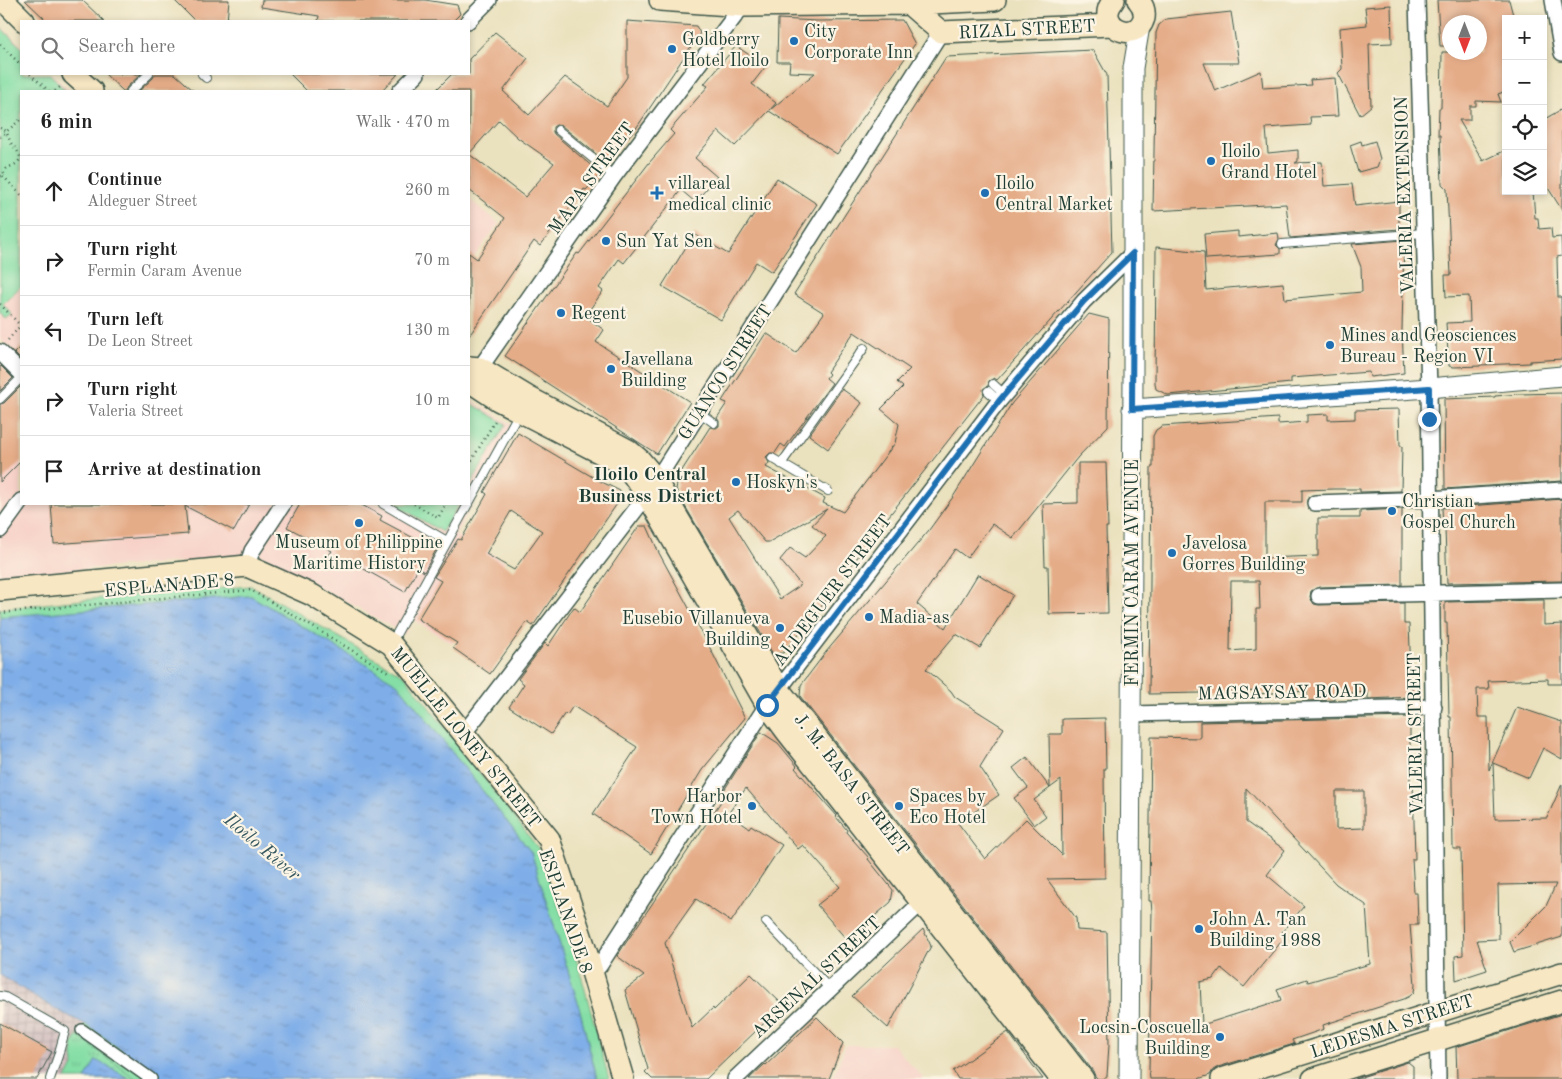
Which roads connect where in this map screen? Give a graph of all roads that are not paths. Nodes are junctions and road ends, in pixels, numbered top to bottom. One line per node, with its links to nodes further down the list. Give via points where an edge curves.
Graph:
1 (3, 0): 11 (main road)
2 (489, 0): 12 (street)
3 (660, 0): 9 (main road, RIZAL STREET)
4 (995, 0): 10 (main road, RIZAL STREET)
5 (1114, 0): 14 (main road, via 1108,11)
6 (1417, 0): 26 (street, VALERIA EXTENSION)
7 (1553, 0): 16 (street)
8 (1144, 1): 13 (main road)
9 (746, 3): 10 (main road, RIZAL STREET); 25 (street, MAPA STREET)
10 (909, 4): 15 (main road)
11 (23, 20)
12 (469, 20)
13 (1140, 26): 14 (main road, RIZAL STREET, via 1131,31); 17 (street, FERMIN CARAM AVENUE)
14 (1114, 27): 15 (main road, RIZAL STREET); 17 (street, FERMIN CARAM AVENUE)
15 (941, 32): 41 (street, GUANCO STREET)
16 (1562, 53)
17 (1133, 68): 28 (street, FERMIN CARAM AVENUE)
18 (75, 75): 21 (main road)
19 (148, 75): 22 (lane)
20 (416, 75): 23 (street)
21 (91, 90)
22 (132, 90)
23 (401, 90)
24 (558, 130): 25 (lane)
25 (614, 176): 32 (street, MAPA STREET)
26 (1424, 232): 27 (lane); 36 (street, VALERIA EXTENSION)
27 (1282, 244)
28 (1133, 253): 37 (street, ALDEGUER STREET, via 1084,301); 39 (street, FERMIN CARAM AVENUE)
29 (3, 348): 31 (street)
30 (864, 348): 44 (lane)
31 (20, 372)
32 (472, 374): 40 (main road, J. M. BASA STREET); 45 (main road, J. M. BASA STREET, via 528,397 628,450 640,460)
33 (1562, 376): 36 (street)
34 (20, 379): 38 (lane)
35 (991, 388): 37 (lane)
36 (1429, 388): 39 (street); 48 (street, VALERIA STREET)
37 (1002, 398): 63 (street, ALDEGUER STREET)
38 (0, 399)
39 (1132, 409): 65 (street, FERMIN CARAM AVENUE)
40 (520, 412): 45 (main road, J. M. BASA STREET, via 618,462); 49 (lane)
41 (700, 413): 42 (lane); 45 (street, GUANCO STREET)
42 (714, 423)
43 (772, 458): 44 (lane)
44 (781, 464): 47 (lane)
45 (651, 488): 63 (main road, J. M. BASA STREET); 66 (street, GUANCO STREET)
46 (1562, 490): 48 (street)
47 (828, 491)
48 (1430, 499): 51 (street); 60 (street, VALERIA STREET)
49 (470, 501)
50 (20, 502): 55 (street)
51 (1314, 503)
52 (282, 505): 57 (street, via 252,551)
53 (385, 505): 56 (lane)
54 (468, 505): 56 (lane)
55 (0, 530)
56 (447, 541): 62 (lane)
57 (247, 566): 58 (main road, MUELLE LONEY STREET); 62 (main road, MUELLE LONEY STREET, via 312,595)
58 (0, 590)
59 (1562, 590): 60 (street)
60 (1432, 592): 61 (street); 64 (street, VALERIA STREET)
61 (1319, 596)
62 (391, 644): 66 (main road, MUELLE LONEY STREET)
63 (773, 698): 67 (main road, J. M. BASA STREET, via 787,732); 70 (street, ALDEGUER STREET); 83 (main road, J. M. BASA STREET)
64 (1434, 707): 65 (street, MAGSAYSAY ROAD); 74 (street, VALERIA STREET)
65 (1131, 714): 84 (street, FERMIN CARAM AVENUE)
66 (464, 733): 70 (main road, MUELLE LONEY STREET, via 549,840)
67 (922, 902): 71 (street, ARSENAL STREET); 82 (main road, J. M. BASA STREET)
68 (766, 922): 71 (lane)
69 (1562, 973): 74 (main road, LEDESMA STREET)
70 (592, 974): 80 (main road, MUELLE LONEY STREET)
71 (830, 989): 81 (street, ARSENAL STREET)
72 (0, 996): 76 (lane)
73 (1562, 1001): 77 (main road, LEDESMA STREET)
74 (1438, 1010): 77 (street, VALERIA STREET); 85 (main road, LEDESMA STREET)
75 (82, 1030): 76 (lane); 79 (street)
76 (65, 1031): 78 (lane)
77 (1438, 1039): 86 (main road, LEDESMA STREET); 87 (street, VALERIA STREET)
78 (50, 1079)
79 (151, 1079)
80 (623, 1079)
81 (735, 1079)
82 (1061, 1079)
83 (1082, 1079)
84 (1129, 1079)
85 (1222, 1079)
86 (1312, 1079)
87 (1438, 1079)

